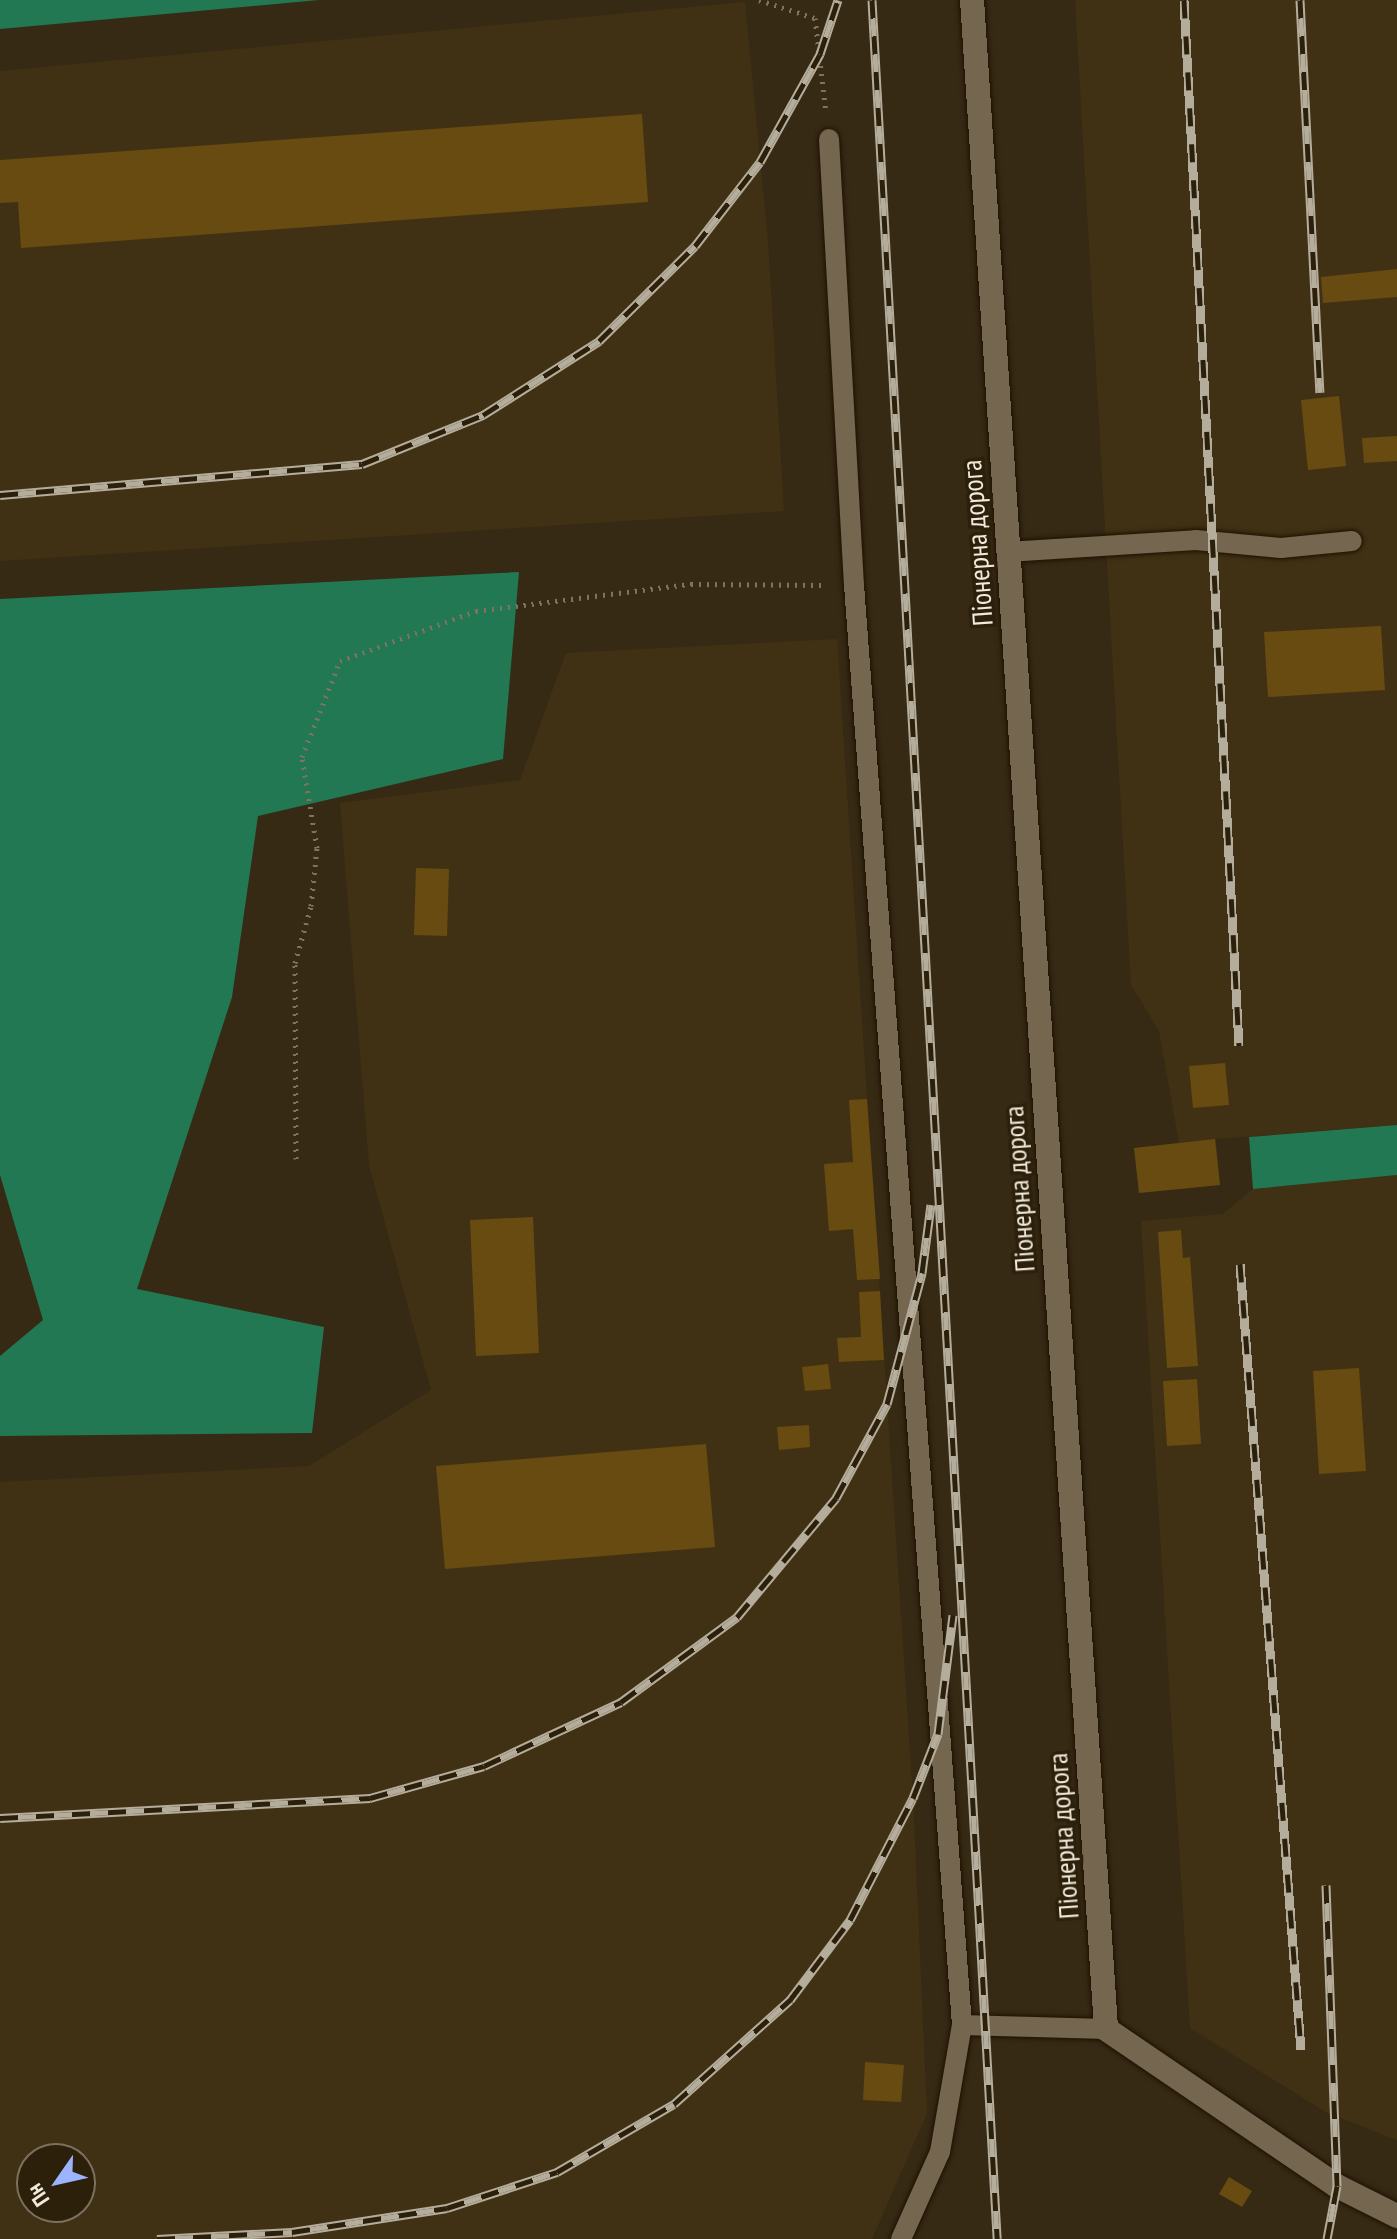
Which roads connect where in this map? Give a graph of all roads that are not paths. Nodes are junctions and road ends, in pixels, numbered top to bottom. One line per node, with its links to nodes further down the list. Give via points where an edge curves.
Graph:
1 (972, 0): 4 (street, Піонерна дорога)
2 (829, 139): 5 (lane, via 854,585)
3 (1352, 541): 4 (lane, via 1281,548 1196,540)
4 (1007, 552): 6 (street, Піонерна дорога)
5 (962, 2025): 6 (lane); 8 (lane, via 940,2152)
6 (1106, 2029): 7 (street, via 1337,2186)
7 (1397, 2216)
8 (901, 2239)

